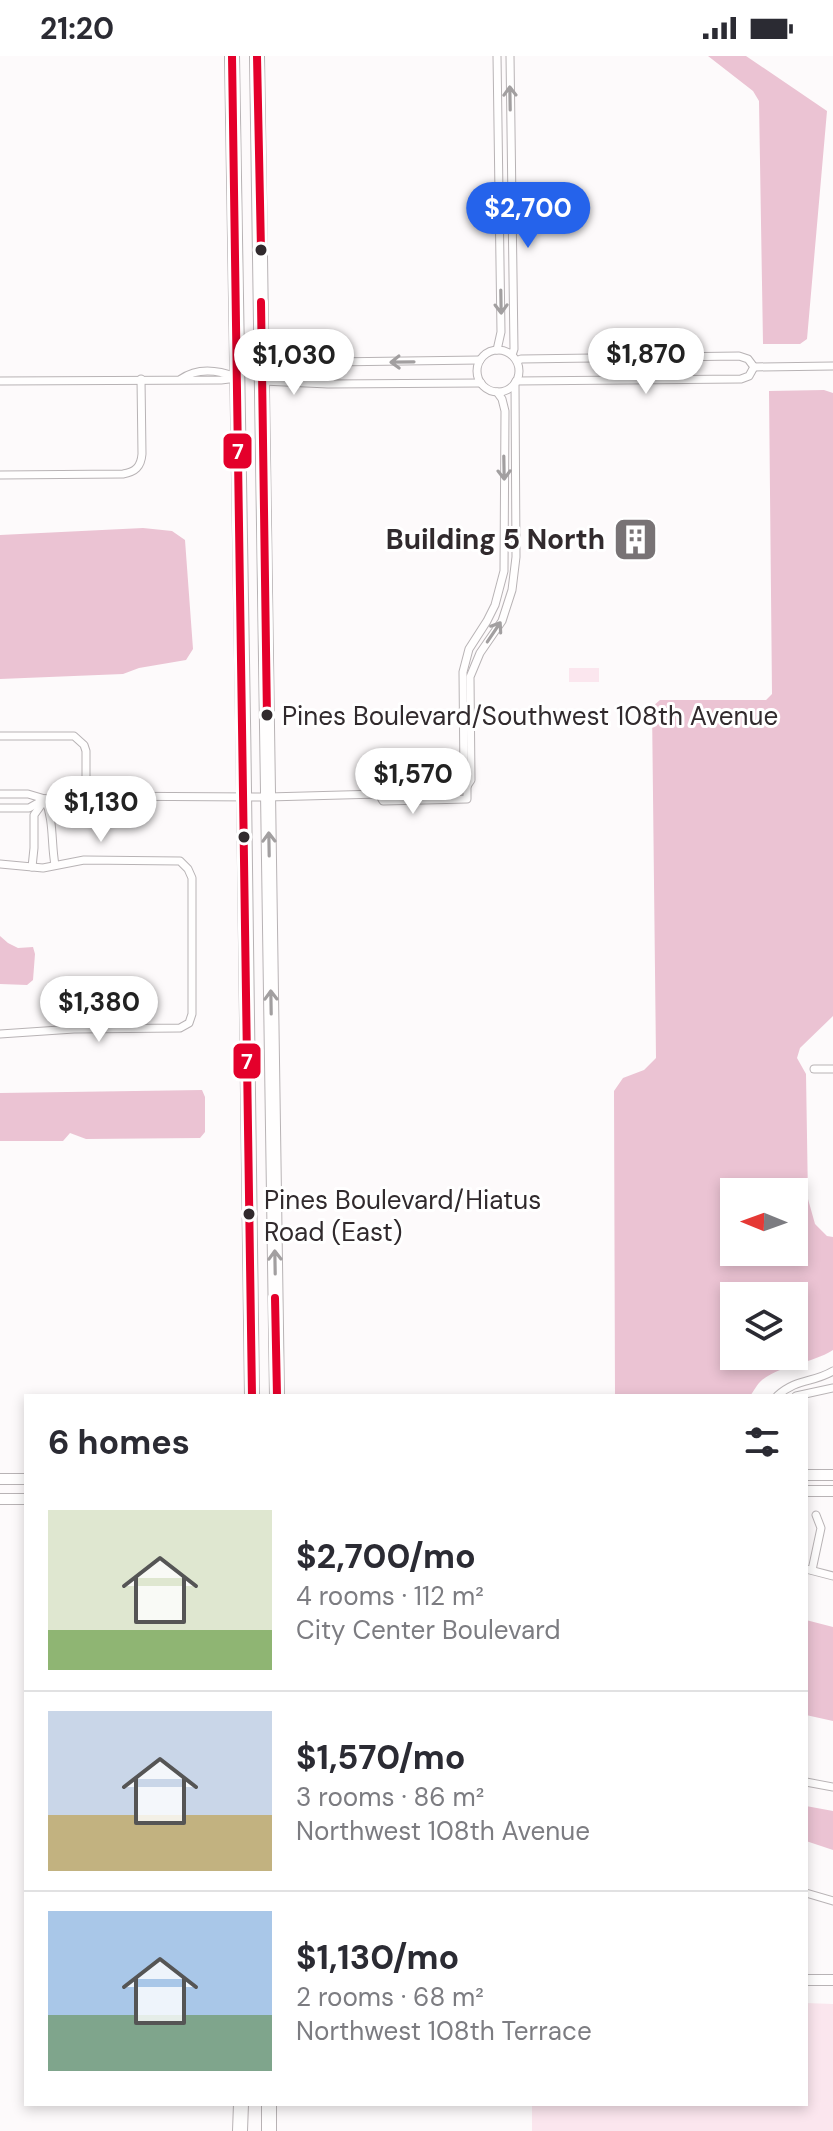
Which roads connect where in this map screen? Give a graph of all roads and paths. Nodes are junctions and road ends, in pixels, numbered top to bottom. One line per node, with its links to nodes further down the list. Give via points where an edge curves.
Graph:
1 (232, 56): 7 (highway)
2 (257, 56): 10 (highway)
3 (497, 56): 6 (street)
4 (510, 56): 5 (street, one-way to 4)
5 (511, 139): 6 (street); 9 (street)
6 (499, 140): 8 (street, one-way to 8)
7 (238, 338): 14 (highway); 17 (highway, via 244,357)
8 (497, 350): 9 (street); 11 (street)
9 (514, 358): 13 (street, via 739,356); 18 (street)
10 (263, 360): 11 (street, one-way to 10); 17 (highway)
11 (480, 360): 19 (street)
12 (833, 366): 13 (street)
13 (754, 367): 18 (street, via 741,379)
14 (237, 378): 15 (street, via 208,371 181,379); 21 (highway); 28 (highway)
15 (141, 379): 16 (street); 22 (street, via 138,468 123,474)
16 (0, 381)
17 (263, 381): 19 (street); 21 (highway)
18 (516, 382): 20 (street); 24 (street, one-way to 18, via 471,672 502,621 515,573)
19 (481, 383): 20 (street)
20 (497, 392): 24 (street, one-way to 24, via 505,411 504,571 495,605 469,649 463,672)
21 (263, 405): 29 (highway)
22 (0, 475)
23 (0, 736): 27 (street, via 74,736 86,751)
24 (467, 786): 26 (street, via 382,788); 26 (street, via 467,799 383,801)
25 (0, 794): 30 (street)
26 (379, 794): 29 (street)
27 (86, 796): 28 (street); 30 (street)
28 (245, 797): 29 (street); 40 (highway)
29 (268, 797): 41 (highway, one-way to 29)
30 (45, 799): 31 (street, via 29,808); 33 (street); 34 (street, via 34,815)
31 (0, 808)
32 (0, 864): 34 (street)
33 (55, 865): 34 (street); 35 (street, via 84,860 180,861 188,869 192,1014 180,1028)
34 (32, 867)
35 (0, 1034)
36 (814, 1069): 37 (street)
37 (833, 1069)
38 (833, 1371): 42 (street)
39 (833, 1388): 43 (street)
40 (252, 1394)
41 (277, 1394)
42 (780, 1394)
43 (805, 1394)
44 (808, 1475): 45 (main road)
45 (833, 1475)
46 (0, 1479): 47 (main road)
47 (24, 1479)
48 (808, 1491): 49 (main road)
49 (833, 1491)
50 (0, 1499): 51 (main road)
51 (24, 1499)
52 (816, 1515): 53 (street, via 821,1528)
53 (809, 1569): 54 (street)
54 (833, 1576)
55 (808, 1782): 56 (street)
56 (833, 1787)
57 (808, 1894): 58 (street)
58 (833, 1901)
59 (808, 1980): 60 (main road)
60 (833, 1980)
61 (241, 2106): 63 (highway)
62 (269, 2106): 64 (highway)
63 (240, 2131)
64 (269, 2131)

